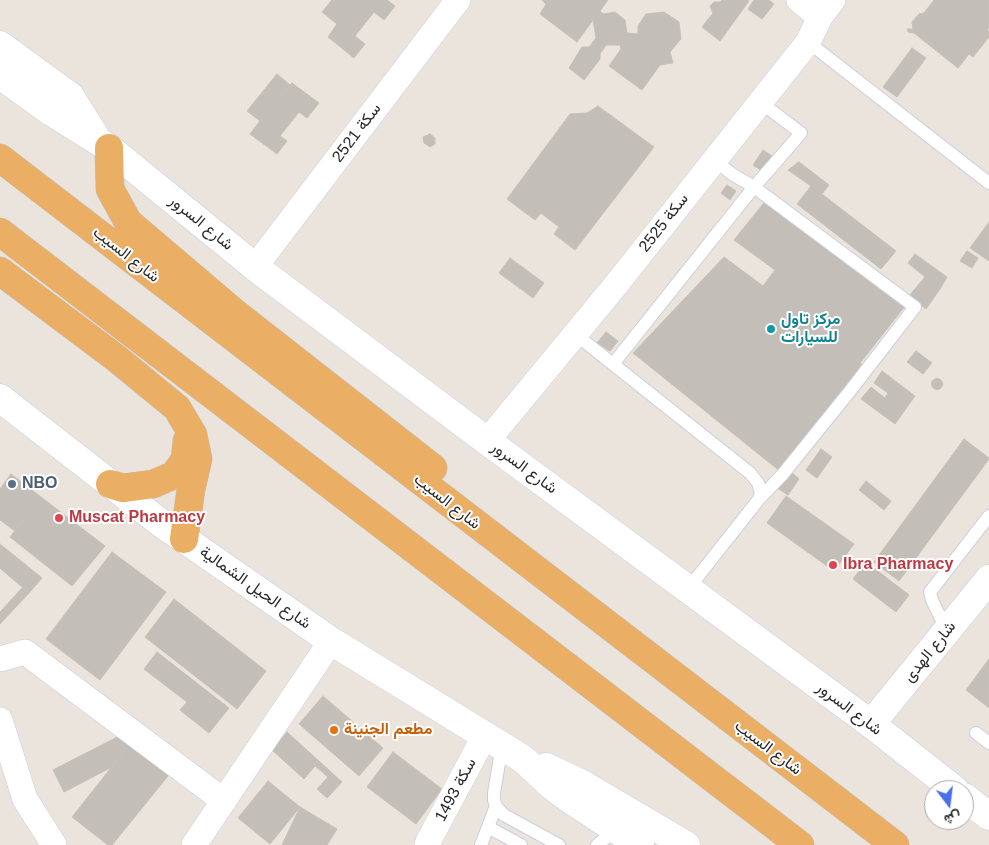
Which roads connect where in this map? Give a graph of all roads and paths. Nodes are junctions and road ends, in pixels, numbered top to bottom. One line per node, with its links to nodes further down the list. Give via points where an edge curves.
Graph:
1 (458, 0): 14 (street, سكة 2521)
2 (799, 0): 3 (street)
3 (827, 9): 4 (street, سكة 2525)
4 (808, 42): 7 (street, سكة 2525); 11 (lane)
5 (0, 45): 8 (street, شارع السرور, via 70,96)
6 (0, 76): 8 (street, شارع السرور)
7 (760, 102): 10 (street, سكة 2525); 12 (lane, via 801,133)
8 (103, 144): 14 (street, شارع السرور); 33 (highway, via 110,189 128,222 234,312 677,664)
9 (0, 158): 33 (highway, شارع السيب)
10 (714, 160): 12 (lane); 16 (street, سكة 2525)
11 (989, 184)
12 (754, 187): 17 (lane); 22 (lane, via 915,307 850,391)
13 (0, 232): 52 (highway)
14 (256, 266): 20 (street, شارع السرور)
15 (0, 271): 19 (highway)
16 (575, 334): 17 (lane); 20 (street, سكة 2525)
17 (613, 364): 22 (lane, via 750,473 758,483)
18 (0, 398): 21 (street, شارع الحيل الشمالية)
19 (177, 408): 21 (highway, via 187,441 185,460 174,475 153,484 123,488); 24 (highway, via 192,435 198,459)
20 (487, 441): 26 (street, شارع السرور)
21 (110, 484): 24 (street, شارع الحيل الشمالية)
22 (759, 499): 26 (lane)
23 (989, 516): 27 (lane, via 930,592)
24 (184, 539): 28 (street, شارع الحيل الشمالية)
25 (989, 580): 27 (street, شارع الهدى)
26 (688, 589): 31 (street, شارع السرور)
27 (947, 631): 31 (street, شارع الهدى)
28 (331, 641): 35 (street, شارع الحيل الشمالية); 38 (street)
29 (0, 659): 38 (street, via 25,652)
30 (0, 720): 36 (street)
31 (871, 724): 37 (street, شارع السرور)
32 (976, 733): 34 (lane)
33 (754, 737): 53 (highway, شارع السيب)
34 (989, 743)
35 (503, 746): 40 (lane, via 494,793); 43 (street, شارع الحيل الشمالية, via 571,800); 46 (street, سكة 1493); 51 (street, شارع الحيل الشمالية, via 584,785)
36 (7, 768): 44 (street)
37 (942, 780)
38 (224, 801): 45 (street)
39 (974, 805): 41 (street)
40 (496, 806): 42 (lane); 49 (lane, via 504,815)
41 (989, 816)
42 (488, 827): 47 (lane); 48 (lane)
43 (606, 837): 50 (street, شارع الحيل الشمالية)
44 (54, 845)
45 (194, 845)
46 (427, 845)
47 (481, 845)
48 (521, 845)
49 (559, 845)
50 (640, 845)
51 (686, 845)
52 (800, 845)
53 (894, 845)

